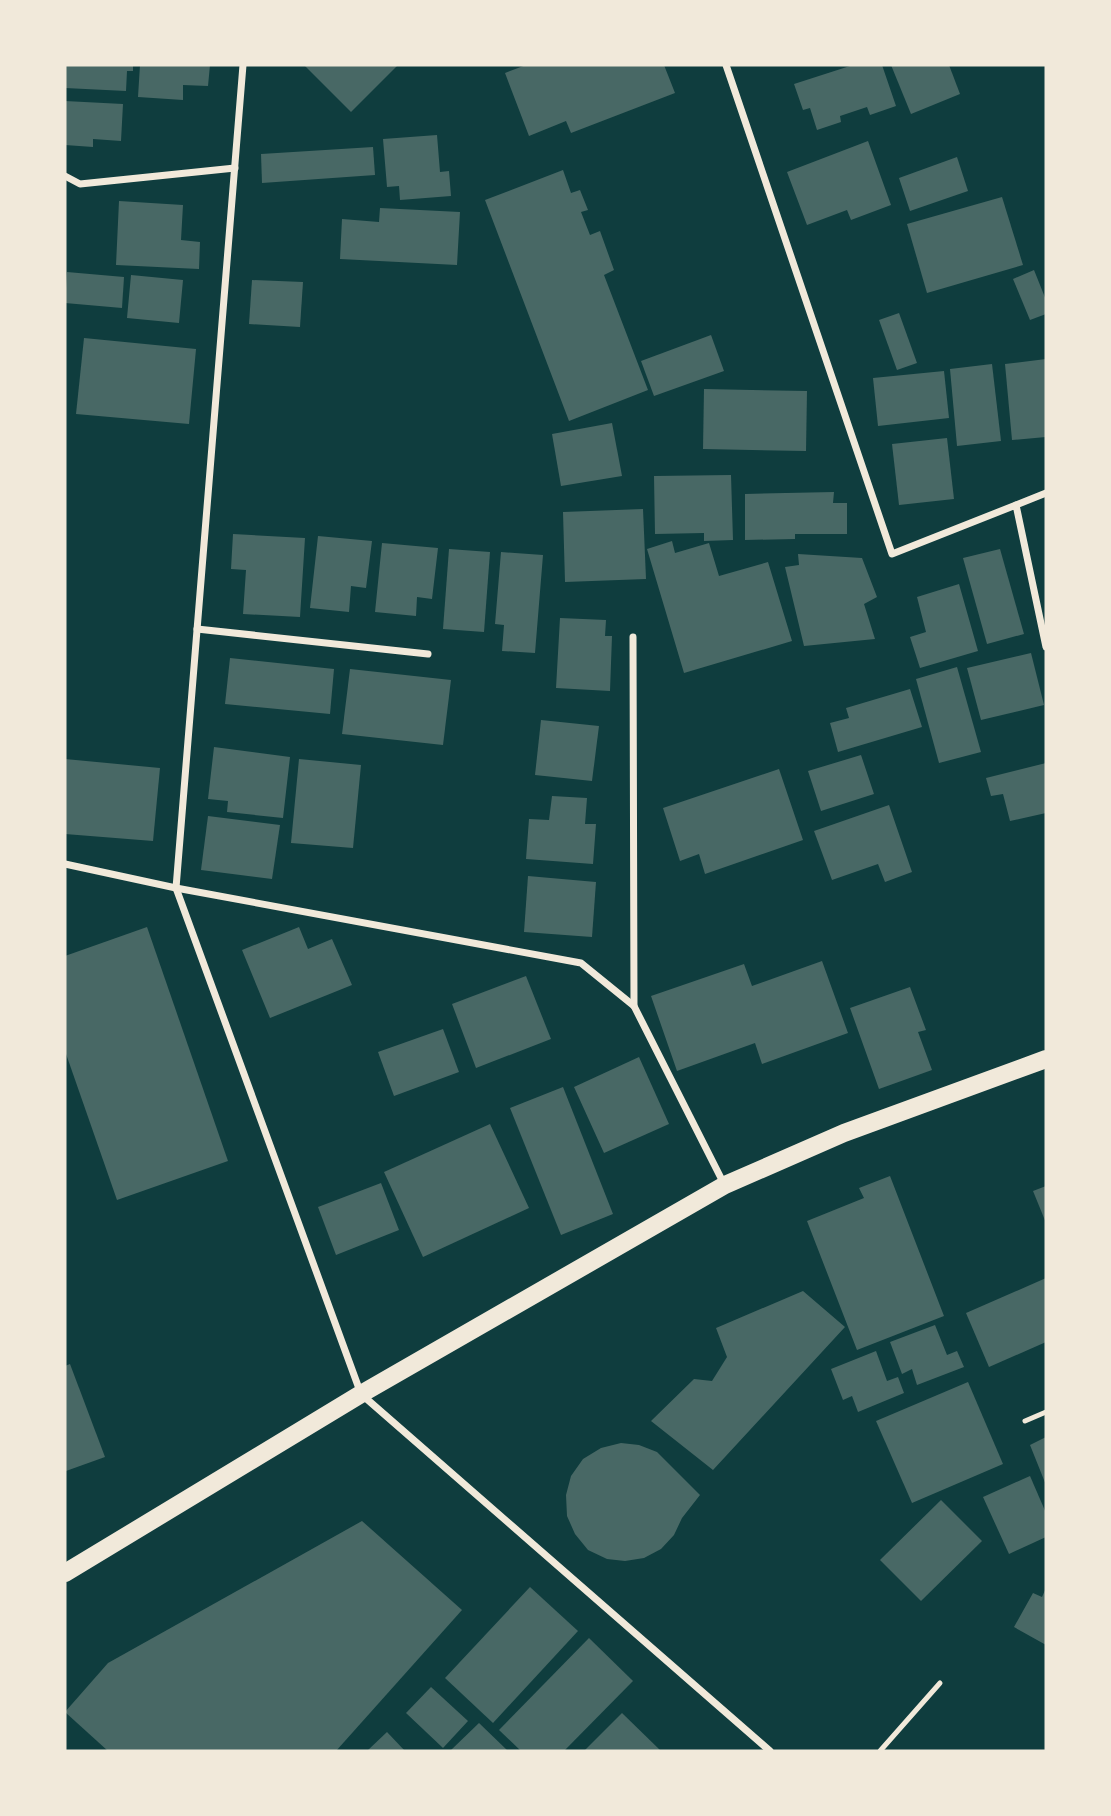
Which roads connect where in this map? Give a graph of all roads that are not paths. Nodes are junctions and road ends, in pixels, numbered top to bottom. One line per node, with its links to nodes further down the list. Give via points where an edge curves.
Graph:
1 (243, 65): 3 (street)
2 (726, 65): 6 (street, via 892,554)
3 (234, 169): 4 (street, via 80,184); 7 (street)
4 (65, 176)
5 (1046, 492): 6 (street)
6 (1016, 505): 9 (street)
7 (197, 629): 10 (street); 12 (street)
8 (632, 638): 13 (street)
9 (1046, 648)
10 (428, 654)
11 (65, 864): 12 (street)
12 (176, 888): 13 (street, via 581,963); 16 (street)
13 (634, 1006): 15 (street)
14 (1046, 1059): 15 (main road, via 844,1133)
15 (725, 1185): 16 (main road)
16 (361, 1394): 19 (main road); 21 (street)
17 (1046, 1412): 18 (lane)
18 (1025, 1421)
19 (65, 1573)
20 (940, 1684): 22 (lane)
21 (770, 1751)
22 (880, 1751)

